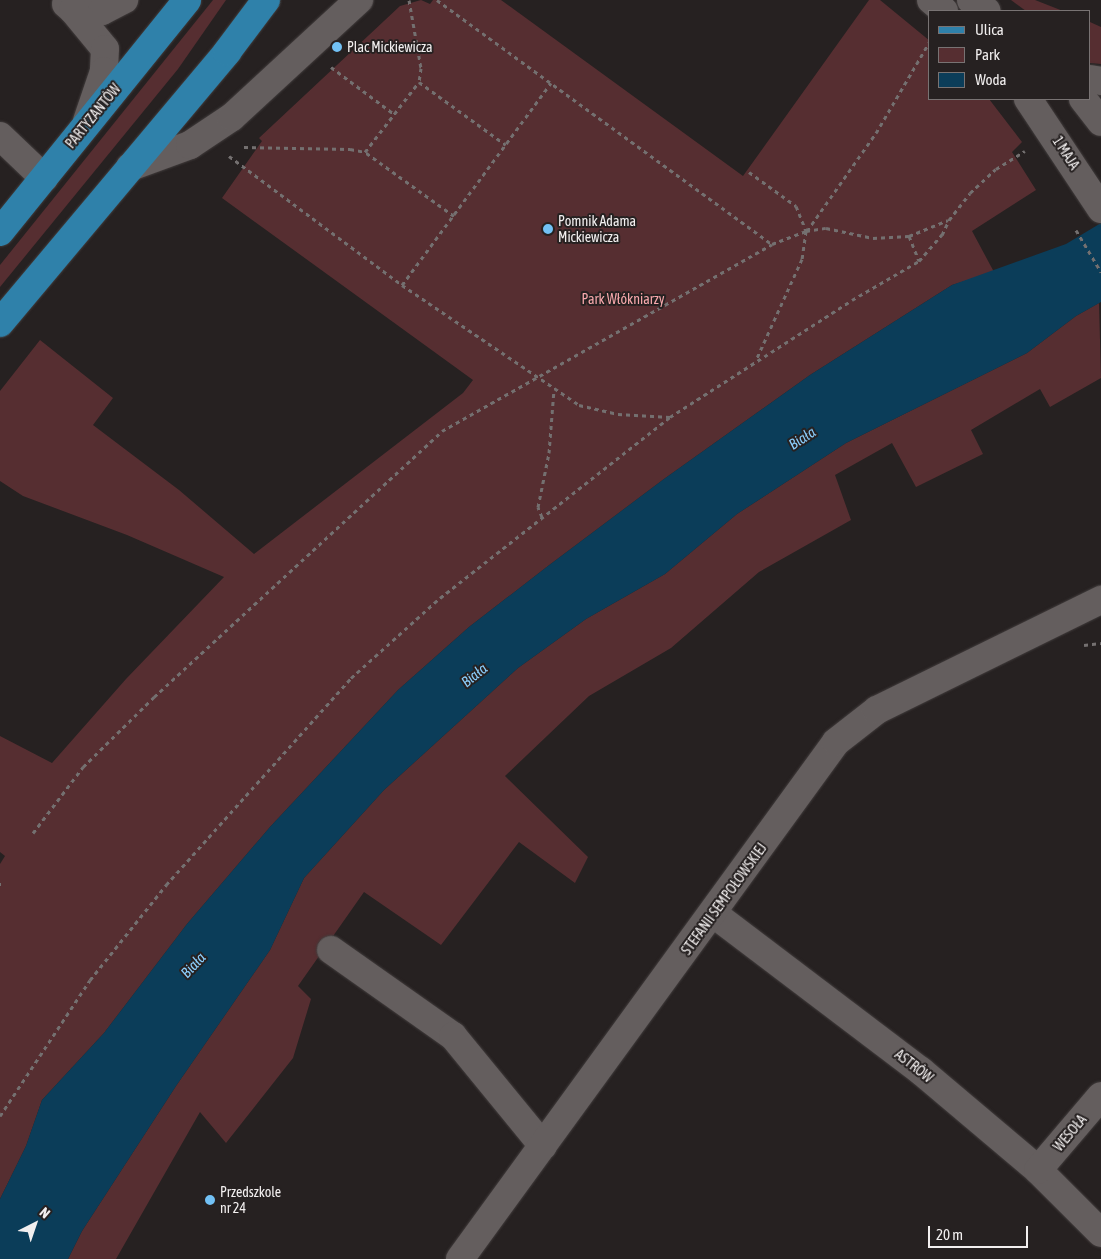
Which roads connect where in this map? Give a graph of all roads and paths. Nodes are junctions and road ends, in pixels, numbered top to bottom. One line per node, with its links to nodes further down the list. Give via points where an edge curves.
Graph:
1 (124, 0): 9 (street, via 102,11)
2 (186, 0): 20 (main road, PARTYZANTÓW)
3 (266, 0): 27 (main road)
4 (359, 0): 27 (street, via 232,116 190,145)
5 (410, 0): 14 (path, via 421,68)
6 (437, 0): 15 (path)
7 (931, 0): 10 (street)
8 (971, 0): 11 (street)
9 (67, 5): 20 (street, via 105,49 104,71)
10 (943, 10)
11 (986, 10)
12 (928, 44): 34 (path, via 876,133)
13 (324, 62): 18 (path)
14 (419, 82): 18 (path); 22 (path)
15 (551, 83): 22 (path); 37 (path)
16 (1029, 100): 30 (street, 1 MAJA)
17 (1084, 100): 19 (street)
18 (394, 114): 25 (path)
19 (1101, 122)
20 (86, 124): 29 (main road, PARTYZANTÓW)
21 (0, 136): 29 (street)
22 (506, 145): 31 (path)
23 (235, 147): 25 (path, via 350,148)
24 (1031, 148): 32 (path, via 996,169 970,193)
25 (365, 152): 31 (path)
26 (229, 156): 40 (path)
27 (130, 167): 41 (main road)
28 (750, 172): 34 (path, via 796,206)
29 (44, 178): 35 (main road, PARTYZANTÓW)
30 (1096, 201)
31 (454, 216): 40 (path)
32 (949, 220): 36 (path); 38 (path, via 942,236)
33 (1074, 226): 39 (path)
34 (806, 231): 36 (path, via 826,228 873,238); 37 (path); 42 (path, via 802,259)
35 (0, 232)
36 (909, 236): 38 (path)
37 (772, 244): 43 (path)
38 (919, 261): 42 (path)
39 (1101, 272)
40 (402, 285): 43 (path)
41 (0, 323)
42 (755, 362): 45 (path)
43 (536, 378): 44 (path); 50 (path, via 442,431 412,458 83,767)
44 (554, 390): 45 (path, via 579,406 618,414); 46 (path, via 549,453 538,507)
45 (670, 417): 46 (path)
46 (542, 517): 54 (path, via 440,598 351,678 249,789 90,980)
47 (1101, 600): 49 (street, STEFANII SEMPOŁOWSKIEJ)
48 (1101, 612): 49 (street, STEFANII SEMPOŁOWSKIEJ)
49 (1056, 620): 51 (street, STEFANII SEMPOŁOWSKIEJ, via 877,710 852,727 836,742)
50 (33, 833)
51 (714, 914): 55 (street, STEFANII SEMPOŁOWSKIEJ); 56 (street, ASTRÓW, via 921,1071)
52 (331, 950): 55 (street, via 453,1036)
53 (1101, 1096): 56 (street, WESOŁA)
54 (0, 1116)
55 (543, 1146): 58 (street, STEFANII SEMPOŁOWSKIEJ)
56 (1038, 1170): 57 (street, ASTRÓW)
57 (1101, 1233)
58 (460, 1259)

